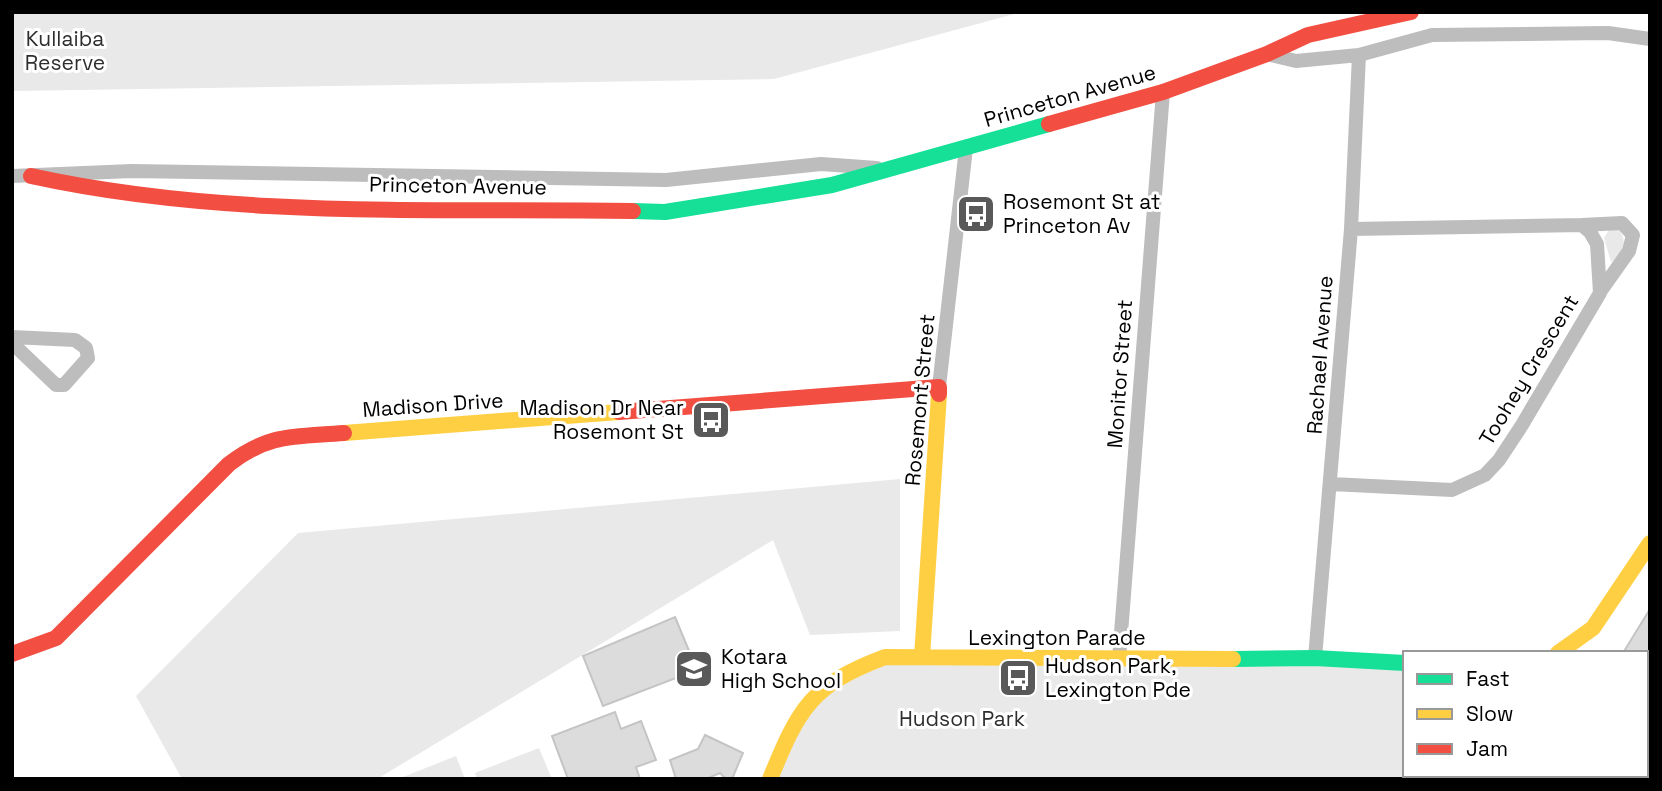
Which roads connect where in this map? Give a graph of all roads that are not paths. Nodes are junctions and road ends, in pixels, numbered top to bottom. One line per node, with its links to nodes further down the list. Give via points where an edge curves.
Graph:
1 (1411, 12): 3 (main road, Princeton Avenue, via 1308,35)
2 (1650, 39): 4 (street, via 1608,33 1432,35)
3 (1267, 54): 4 (street, via 1296,61); 5 (main road, Princeton Avenue)
4 (1359, 55): 11 (street, Rachael Avenue)
5 (1163, 92): 6 (main road, Princeton Avenue); 22 (street, Monitor Street)
6 (966, 148): 7 (main road, Princeton Avenue); 15 (street, Rosemont Street)
7 (882, 168): 9 (street, Princeton Avenue, via 821,164 666,180 132,170); 9 (main road, Princeton Avenue, via 832,185 665,212 227,205 104,192)
8 (12, 176): 9 (street, Princeton Avenue)
9 (31, 176)
10 (1582, 225): 11 (street, Toohey Crescent); 12 (street, Toohey Crescent, via 1597,244); 12 (street, Toohey Crescent, via 1622,223 1633,235 1629,251)
11 (1351, 229): 16 (street, Rachael Avenue)
12 (1600, 293): 16 (street, Toohey Crescent, via 1522,425 1485,475 1452,489)
13 (12, 337): 14 (street, via 75,340 86,348 88,358 60,386)
14 (12, 344)
15 (939, 387): 19 (main road, Madison Drive, via 271,439 252,446 229,464 56,638); 20 (main road, Rosemont Street)
16 (1331, 484): 21 (street, Rachael Avenue)
17 (1650, 543): 18 (main road, via 1600,620)
18 (1561, 651)
19 (12, 654)
20 (922, 657): 22 (main road, Lexington Parade); 24 (main road, Lexington Parade, via 885,657 846,672 811,698 790,731)
21 (1315, 658): 22 (main road, Lexington Parade); 23 (main road, Lexington Parade)
22 (1119, 659)
23 (1403, 663)
24 (770, 779)

